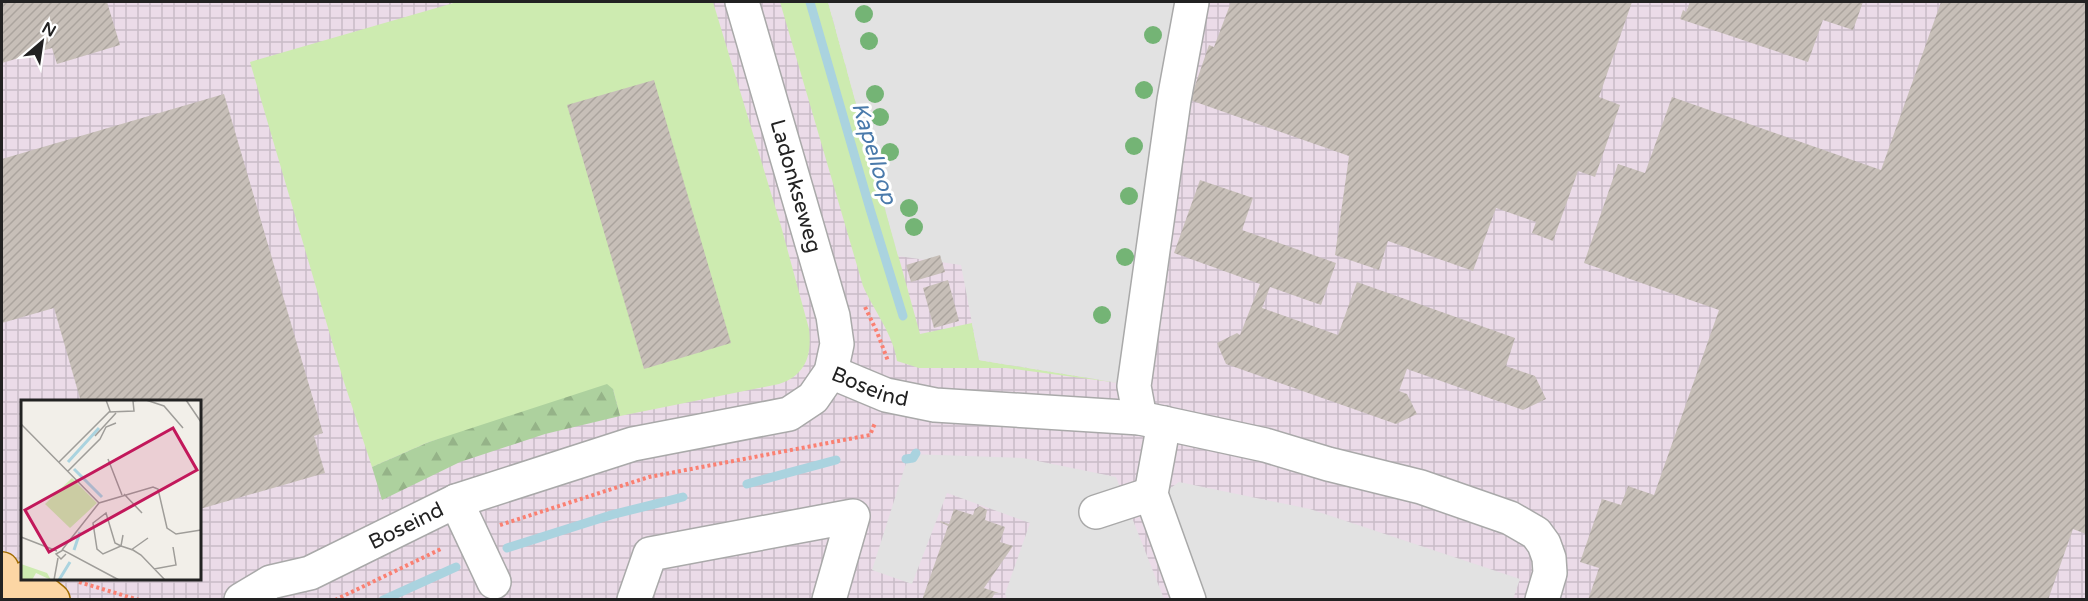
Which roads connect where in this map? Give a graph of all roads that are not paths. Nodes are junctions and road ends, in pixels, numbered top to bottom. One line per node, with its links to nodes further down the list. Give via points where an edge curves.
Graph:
1 (742, 2): 3 (street, Ladonkseweg, via 833,316 837,344)
2 (1192, 2): 4 (street, via 1173,100 1134,386)
3 (831, 372): 4 (street, Boseind, via 886,395 935,405); 6 (street, Boseind, via 813,398 789,414 633,444)
4 (1152, 420): 5 (street); 21 (street, Boseind, via 1265,445 1421,487 1523,524 1536,533 1549,558 1550,573)
5 (1150, 494): 7 (street); 20 (street)
6 (456, 501): 10 (street, Boseind); 13 (street)
7 (1096, 512)
8 (2, 559): 11 (main road)
9 (2, 570): 15 (main road)
10 (310, 573): 16 (street, Boseind, via 271,582); 17 (street, Boseind)
11 (21, 575)
12 (29, 580): 14 (main road)
13 (494, 582)
14 (64, 591)
15 (14, 600)
16 (241, 600)
17 (284, 600)
18 (634, 600): 19 (street, via 650,554 853,516)
19 (829, 600)
20 (1189, 600)
21 (1542, 600)

